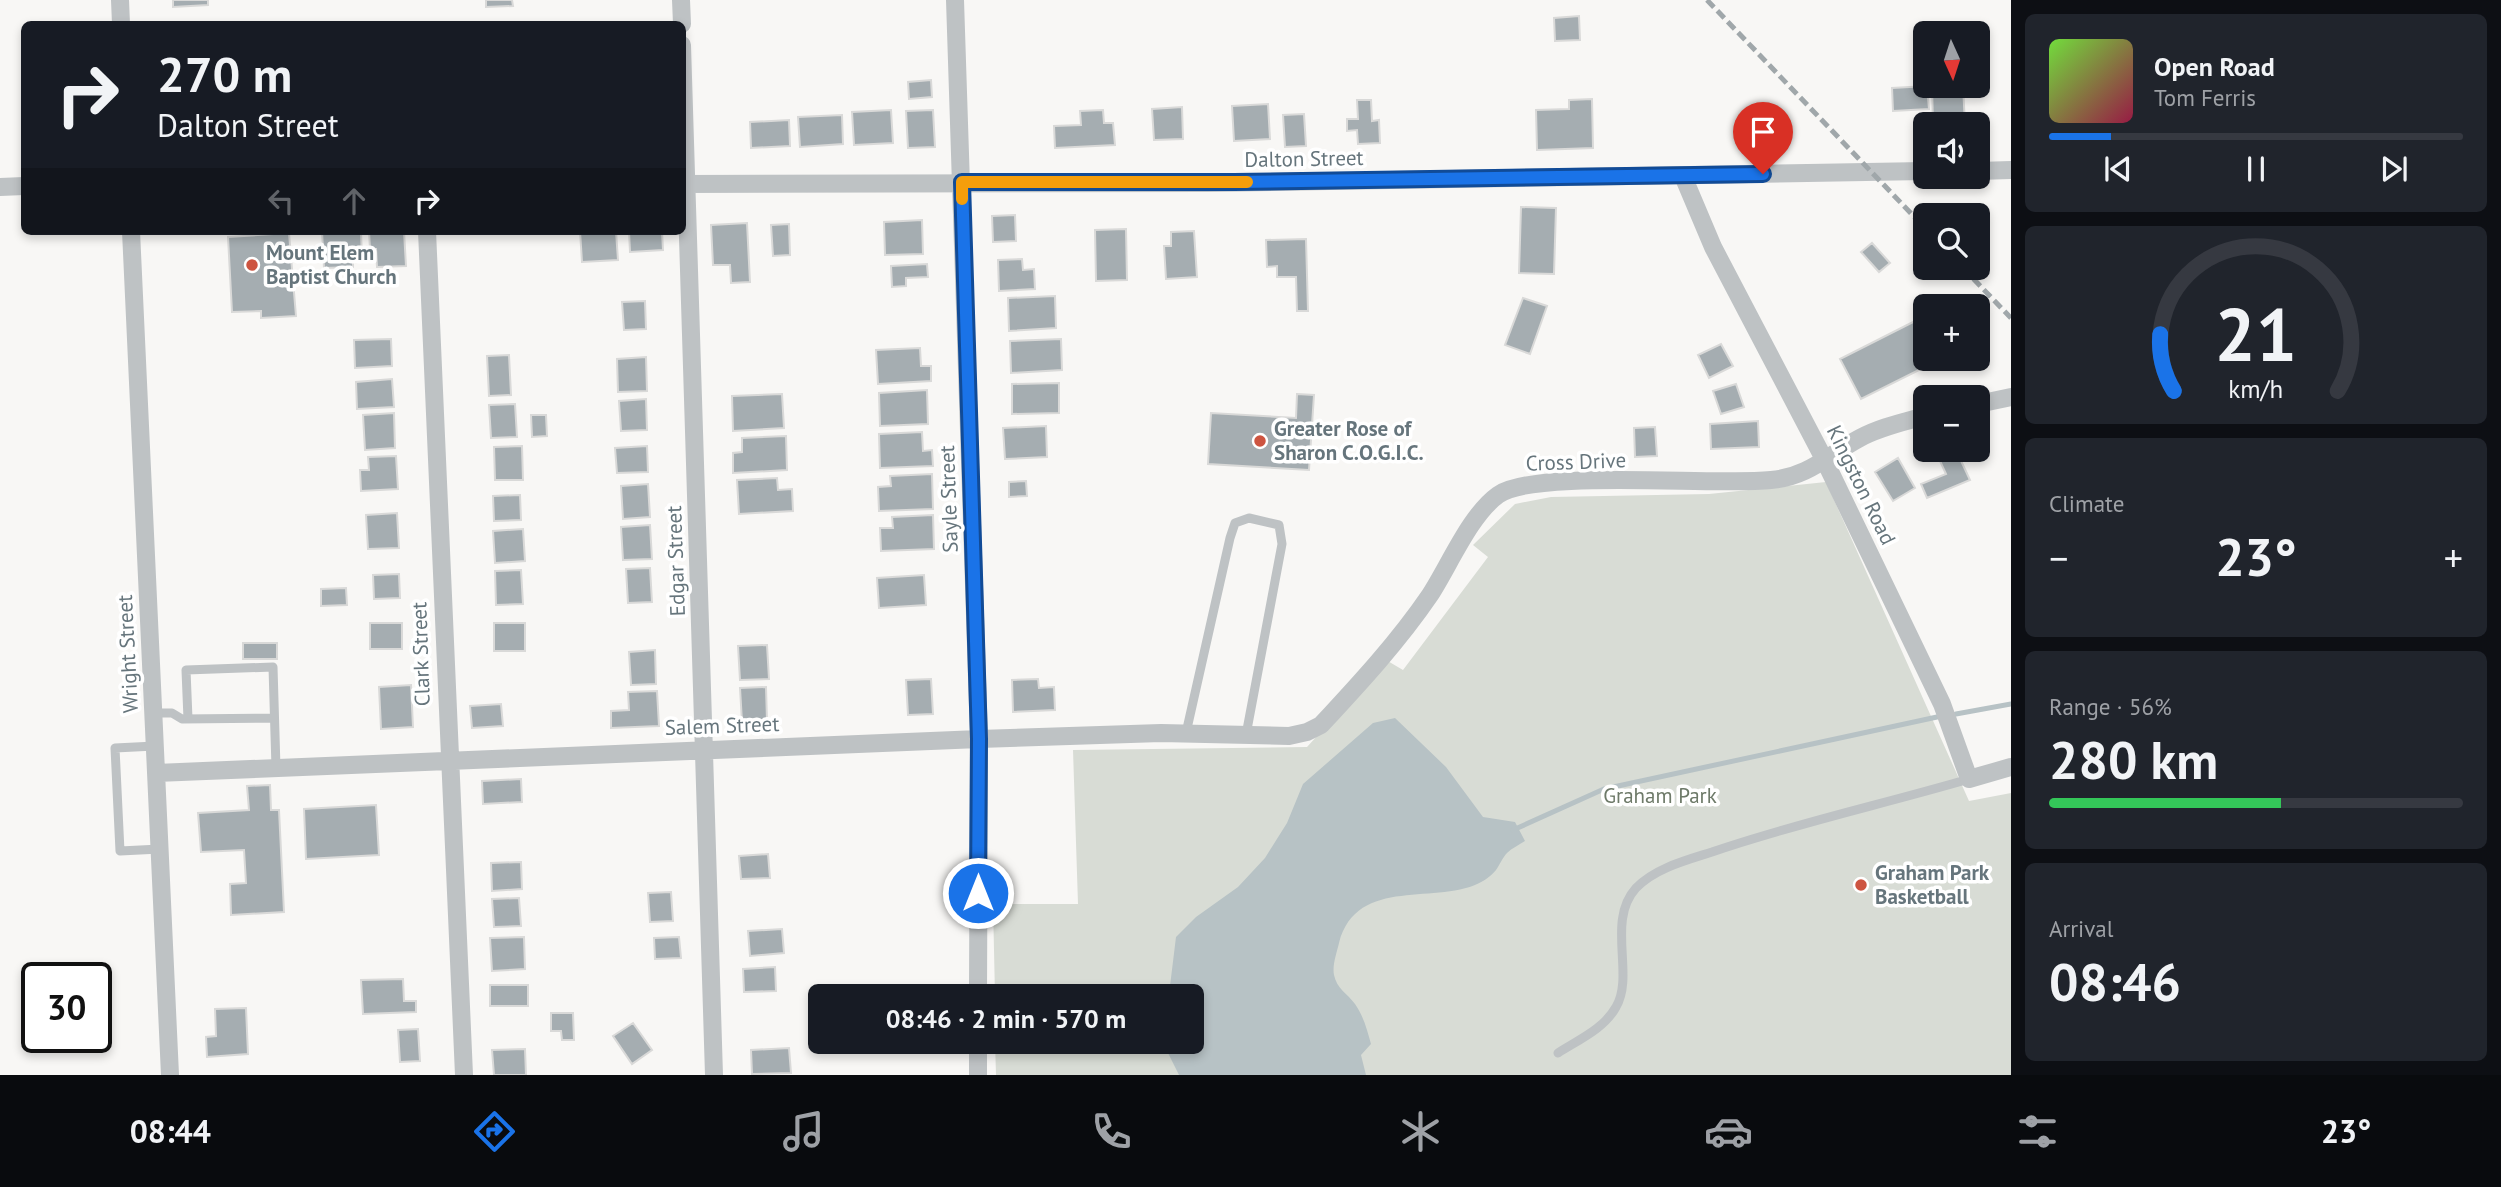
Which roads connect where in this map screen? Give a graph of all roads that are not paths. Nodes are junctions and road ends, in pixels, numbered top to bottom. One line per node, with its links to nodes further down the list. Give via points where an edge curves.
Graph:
1 (120, 0): 4 (street)
2 (681, 0): 5 (street)
3 (955, 0): 10 (street, Sayle Street)
4 (121, 21)
5 (682, 21)
6 (2011, 170): 8 (street)
7 (1913, 171): 9 (street, Dalton Street)
8 (1990, 171)
9 (1683, 176): 10 (street, Dalton Street); 20 (street, Kingston Road, via 1707,237)
10 (962, 182): 11 (street, Dalton Street); 27 (street, Sayle Street)
11 (686, 184)
12 (21, 186): 13 (street)
13 (0, 187)
14 (686, 212): 29 (street, Edgar Street)
15 (131, 235): 21 (street, Wright Street)
16 (427, 235): 30 (street, Clark Street)
17 (2011, 397): 18 (street)
18 (1990, 401)
19 (1913, 420): 20 (street, Cross Drive, via 1863,436)
20 (1824, 459): 26 (street, Cross Drive, via 1798,477 1771,480 1548,481 1520,485 1498,495 1479,515 1429,596 1388,650 1321,725); 34 (street, Kingston Road, via 1942,704)
21 (153, 713): 23 (lane); 28 (street, Wright Street)
22 (274, 718): 23 (lane); 23 (lane, via 272,667 186,670); 32 (lane)
23 (188, 719)
24 (1186, 733): 25 (street, Salem Street); 25 (lane, via 1230,538 1235,523 1249,518 1279,525 1282,544); 27 (street, Salem Street)
25 (1246, 735): 26 (street, Salem Street)
26 (1289, 736)
27 (979, 739): 29 (street, Salem Street); 36 (street, Sayle Street)
28 (155, 746): 33 (street, Wright Street); 35 (lane, via 114,748 120,851)
29 (705, 750): 30 (street, Salem Street); 41 (street, Edgar Street)
30 (448, 761): 32 (street, Salem Street); 40 (street, Clark Street)
31 (2011, 767): 34 (street)
32 (276, 768): 33 (street, Salem Street)
33 (156, 773): 35 (street, Wright Street)
34 (1969, 779): 37 (lane, via 1751,838 1654,874 1634,890 1626,908 1620,933 1622,987 1617,1006 1601,1026)
35 (160, 849): 39 (street, Wright Street)
36 (978, 984)
37 (1558, 1053)
38 (978, 1054): 42 (street)
39 (170, 1075)
40 (464, 1075)
41 (714, 1075)
42 (978, 1075)

